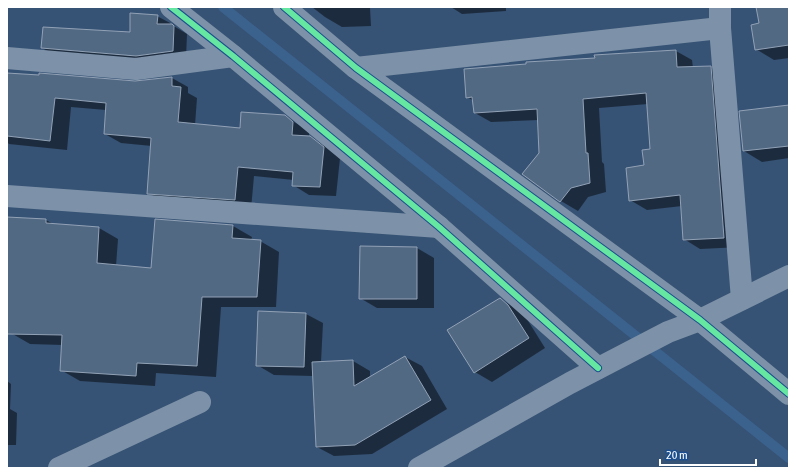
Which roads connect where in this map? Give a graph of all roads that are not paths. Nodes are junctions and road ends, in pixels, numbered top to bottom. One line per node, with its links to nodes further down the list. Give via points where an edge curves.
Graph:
1 (171, 7): 5 (street)
2 (284, 7): 7 (street)
3 (720, 7): 4 (street)
4 (720, 28): 7 (street); 11 (street)
5 (233, 56): 6 (street, via 136,69); 9 (street)
6 (7, 58)
7 (356, 68): 12 (street)
8 (7, 196): 9 (street)
9 (439, 227): 13 (street)
10 (789, 276): 11 (street)
11 (742, 299): 12 (street)
12 (700, 320): 13 (street, via 668,332); 14 (street)
13 (603, 366): 17 (street)
14 (789, 394)
15 (200, 402): 16 (street)
16 (59, 468)
17 (419, 468)

